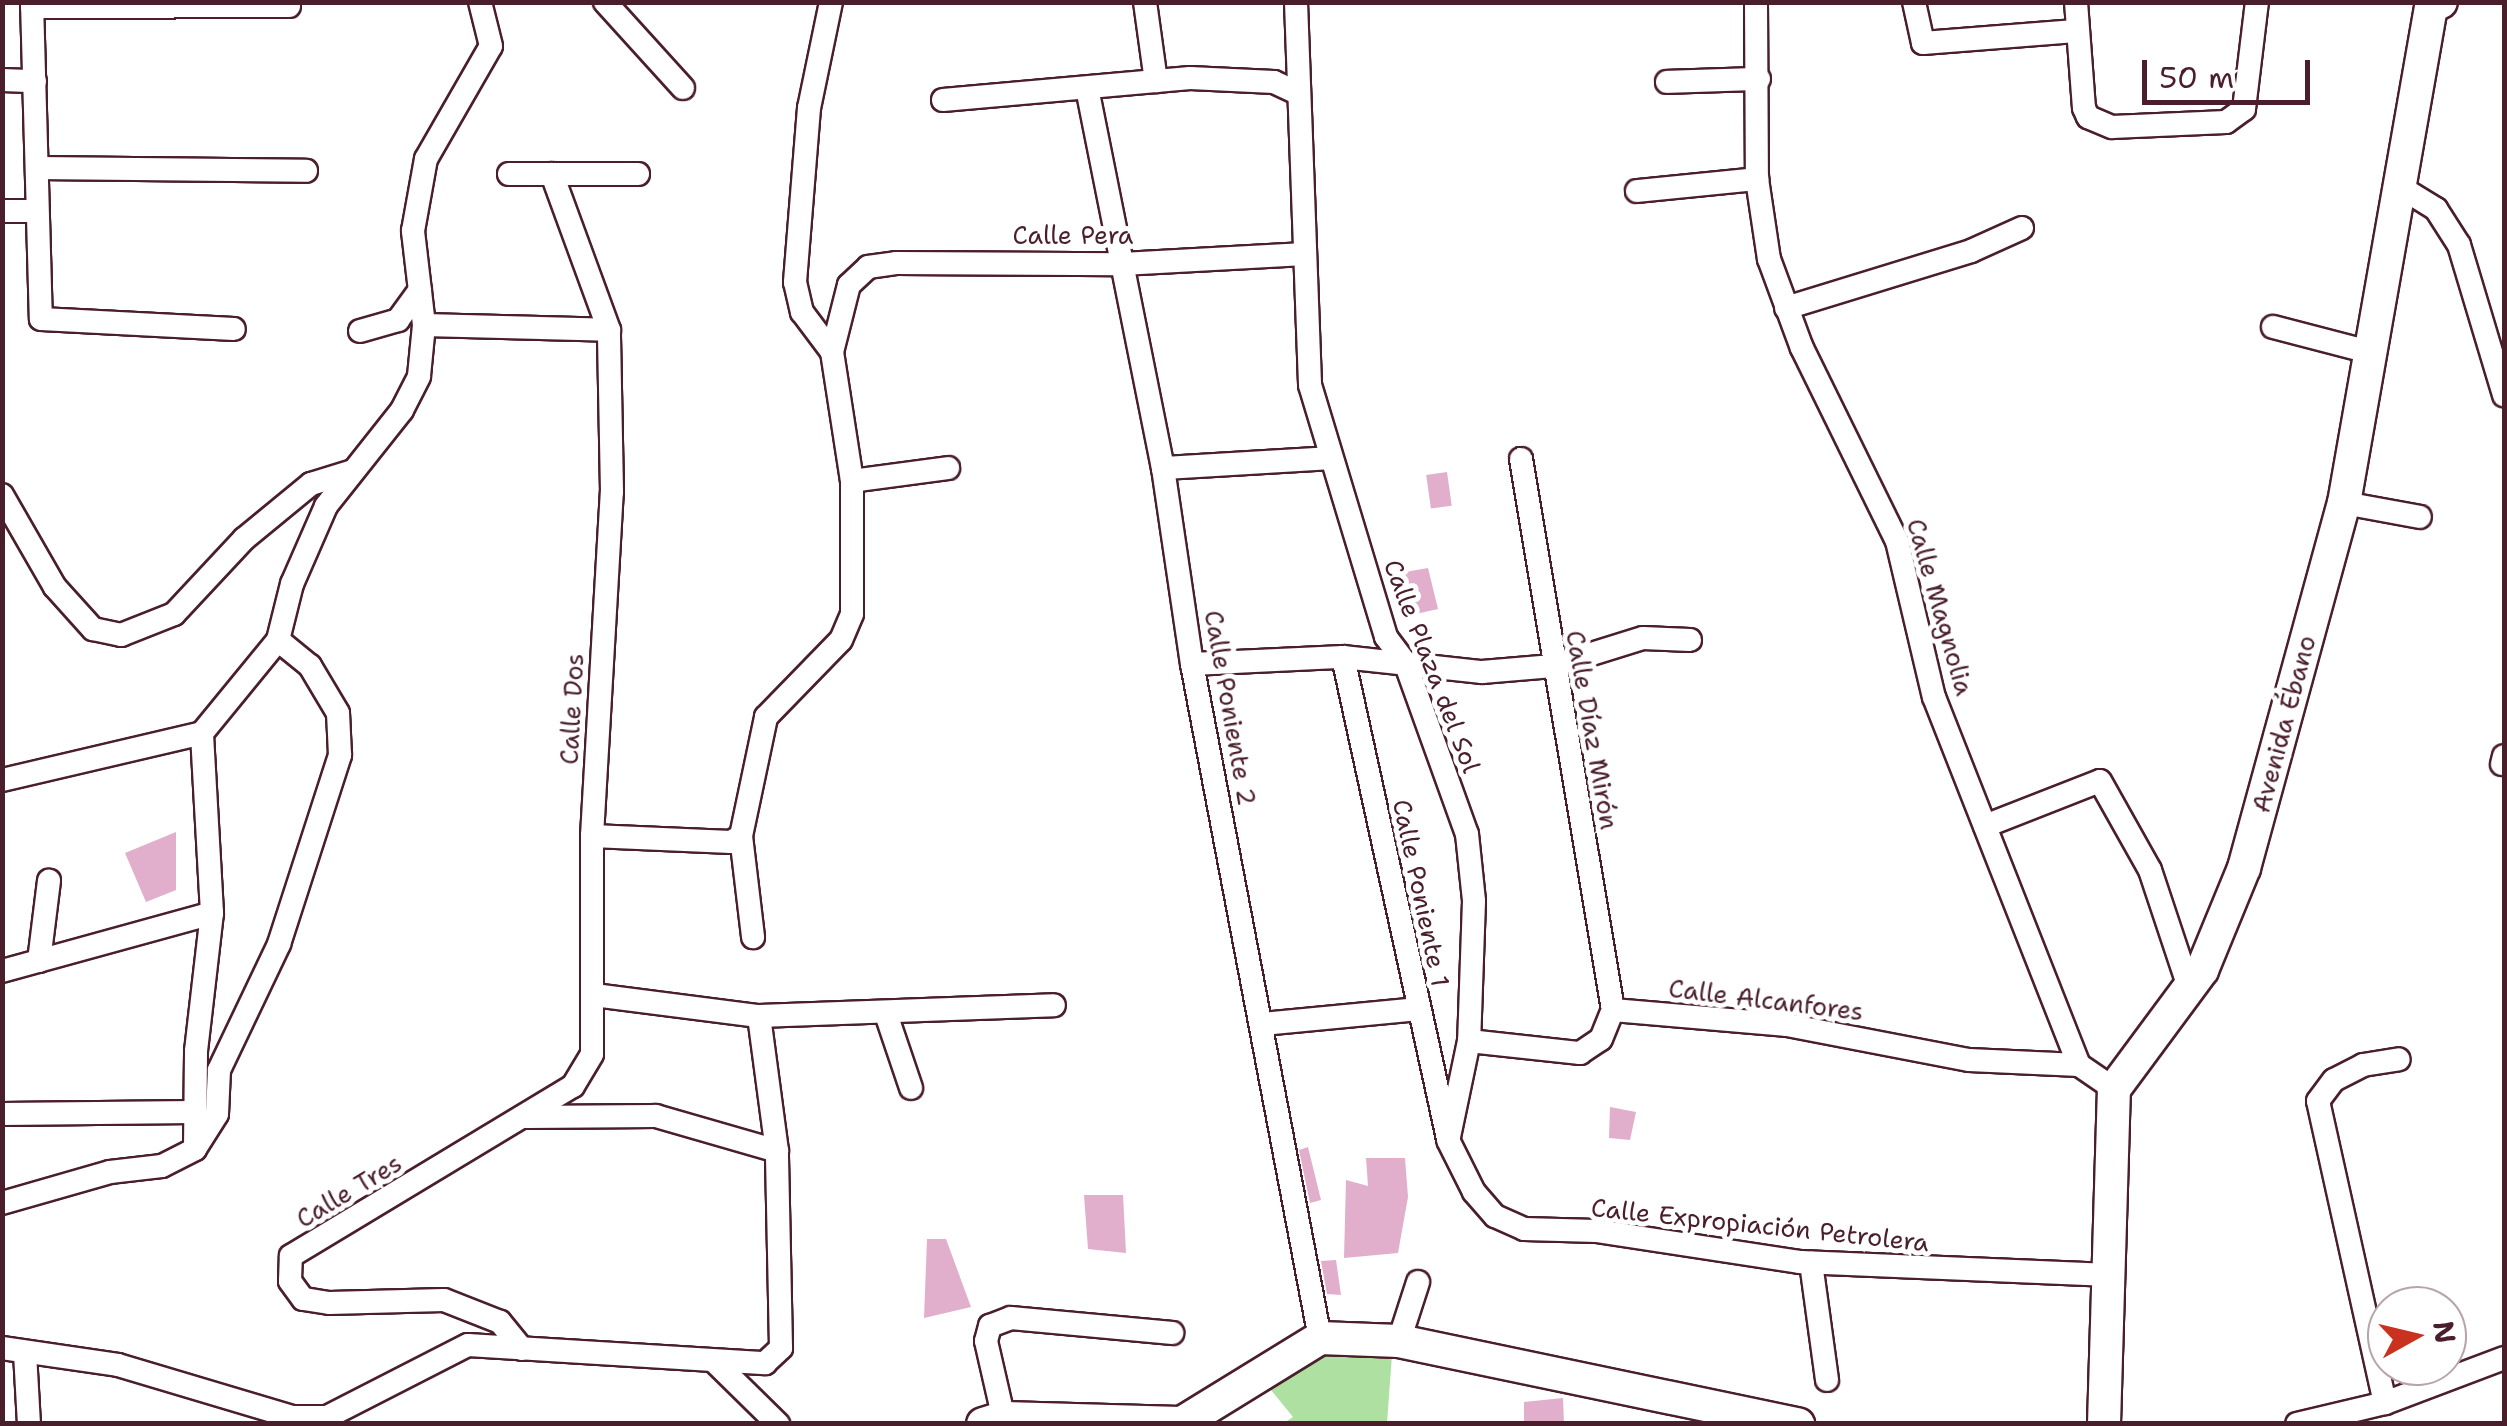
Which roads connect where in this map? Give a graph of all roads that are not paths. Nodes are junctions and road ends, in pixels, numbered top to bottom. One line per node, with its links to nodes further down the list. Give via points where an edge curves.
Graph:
1 (480, 2): 36 (street, via 491,46 426,159 413,232)
2 (604, 2): 19 (street)
3 (831, 2): 43 (street, via 809,108 795,282 802,312)
4 (1144, 2): 17 (street)
5 (1296, 2): 21 (street, Calle Plaza del Sol)
6 (1756, 2): 14 (street, Calle Magnolia)
7 (1914, 2): 13 (street, via 1923,44)
8 (2076, 2): 13 (street)
9 (2257, 2): 13 (street, via 2244,109 2226,122 2112,128 2088,117)
10 (2434, 4): 29 (street, Avenida Ébano)
11 (32, 5): 12 (street); 16 (street)
12 (288, 6)
13 (2076, 31)
14 (1759, 79): 18 (street); 28 (street, Calle Magnolia)
15 (2, 80): 16 (street)
16 (35, 80): 23 (street)
17 (1156, 81): 20 (street); 21 (street, via 1247,78)
18 (1667, 82)
19 (683, 88)
20 (1087, 88): 22 (street); 35 (street, Calle Poniente 2)
21 (1298, 93): 34 (street, Calle Plaza del Sol)
22 (942, 100)
23 (37, 168): 24 (street); 32 (street)
24 (306, 171)
25 (509, 174): 26 (street)
26 (552, 174): 27 (street); 41 (street, Calle Dos)
27 (638, 174)
28 (1757, 179): 30 (street); 37 (street, Calle Magnolia, via 1769,259)
29 (2397, 185): 44 (street, Avenida Ébano); 45 (street, via 2436,210 2458,245)
30 (1637, 190)
31 (2, 211): 32 (street)
32 (36, 211): 40 (street, via 41,319)
33 (2022, 228): 37 (street, via 1971,251)
34 (1305, 254): 35 (street, Calle Pera); 46 (street, Calle Plaza del Sol, via 1310,386)
35 (1122, 264): 43 (street, Calle Pera, via 868,266 849,285); 49 (street, Calle Poniente 2)
36 (420, 290): 38 (street); 42 (street, via 398,320)
37 (1786, 308): 63 (street, Calle Magnolia, via 1897,541 1934,697)
38 (424, 325): 41 (street); 50 (street, via 418,376 402,410)
39 (2273, 327): 44 (street)
40 (234, 329)
41 (609, 330): 64 (street, Calle Dos, via 612,492)
42 (360, 331)
43 (832, 352): 51 (street)
44 (2369, 352): 53 (street, Avenida Ébano)
45 (2504, 395)
46 (1330, 458): 49 (street); 58 (street, Calle Plaza del Sol, via 1386,637)
47 (1521, 458): 60 (street, Calle Díaz Mirón)
48 (948, 468): 51 (street)
49 (1163, 468): 59 (street, Calle Poniente 2)
50 (353, 471): 52 (street, via 311,484 244,539 174,614 121,635 94,629 54,587); 55 (street, via 326,506 292,584)
51 (852, 481): 65 (street, via 852,614 841,640 766,717)
52 (2, 495)
53 (2344, 503): 54 (street); 71 (street, Avenida Ébano, via 2244,868)
54 (2420, 517)
55 (278, 640): 61 (street); 89 (street, via 310,666 338,713 340,755 279,944 219,1070 217,1114)
56 (1690, 640): 60 (street, via 1643,638)
57 (1343, 657): 58 (street); 59 (street); 74 (street, Calle Poniente 1)
58 (1405, 662): 60 (street, via 1482,672); 79 (street, Calle Plaza del Sol, via 1467,834 1474,901)
59 (1192, 664): 78 (street, Calle Poniente 2)
60 (1553, 666): 75 (street, Calle Díaz Mirón)
61 (202, 734): 62 (street); 67 (street)
62 (2, 780)
63 (1986, 826): 71 (street, via 2100,780 2150,870); 81 (street, Calle Magnolia)
64 (592, 836): 65 (street, via 731,842); 72 (street, Calle Dos)
65 (741, 836): 68 (street)
66 (48, 881): 69 (street)
67 (212, 912): 69 (street); 85 (street)
68 (754, 937)
69 (39, 961): 70 (street)
70 (2, 971)
71 (2190, 987): 84 (street, Avenida Ébano)
72 (594, 995): 77 (street); 82 (street, Calle Dos, via 592,1054)
73 (1054, 1005): 76 (street)
74 (1418, 1009): 78 (street); 88 (street, Calle Poniente 1)
75 (1613, 1010): 79 (street, via 1601,1040 1580,1054); 81 (street, Calle Alcanfores, via 1786,1026 1969,1060)
76 (886, 1014): 77 (street); 83 (street)
77 (759, 1016): 90 (street)
78 (1263, 1024): 96 (street, Calle Poniente 2)
79 (1469, 1040): 88 (street, Calle Plaza del Sol)
80 (2400, 1059): 103 (street, via 2364,1065 2334,1080 2318,1101)
81 (2079, 1064): 84 (street)
82 (573, 1086): 87 (street, Calle Tres)
83 (911, 1088)
84 (2114, 1088): 93 (street)
85 (194, 1112): 86 (street); 89 (street)
86 (2, 1114)
87 (523, 1117): 90 (street, via 656,1116); 98 (street, Calle Tres, via 292,1256 290,1281 304,1299 329,1304 444,1300 500,1322)
88 (1448, 1140): 92 (street, Calle Expropiación Petrolera, via 1474,1192 1495,1216 1524,1228 1597,1231)
89 (195, 1149): 91 (street, via 162,1166 110,1172)
90 (777, 1151): 101 (street, via 780,1348 764,1363)
91 (2, 1202)
92 (1810, 1263): 93 (street, Calle Expropiación Petrolera); 102 (street)
93 (2111, 1275): 109 (street)
94 (1418, 1282): 97 (street)
95 (1172, 1333): 104 (street, via 1011,1318 990,1326 986,1341)
96 (1320, 1338): 97 (street); 105 (street)
97 (1399, 1342): 108 (street)
98 (522, 1349): 99 (street, via 468,1345 327,1418 292,1417 118,1365); 101 (street)
99 (14, 1350): 106 (street)
100 (2504, 1358): 103 (street)
101 (714, 1361): 107 (street)
102 (1827, 1380)
103 (2385, 1403): 110 (street)
104 (997, 1422): 105 (street)
105 (1182, 1423)
106 (28, 1424)
107 (778, 1424)
108 (1798, 1424)
109 (2104, 1424)
110 (2297, 1424)

